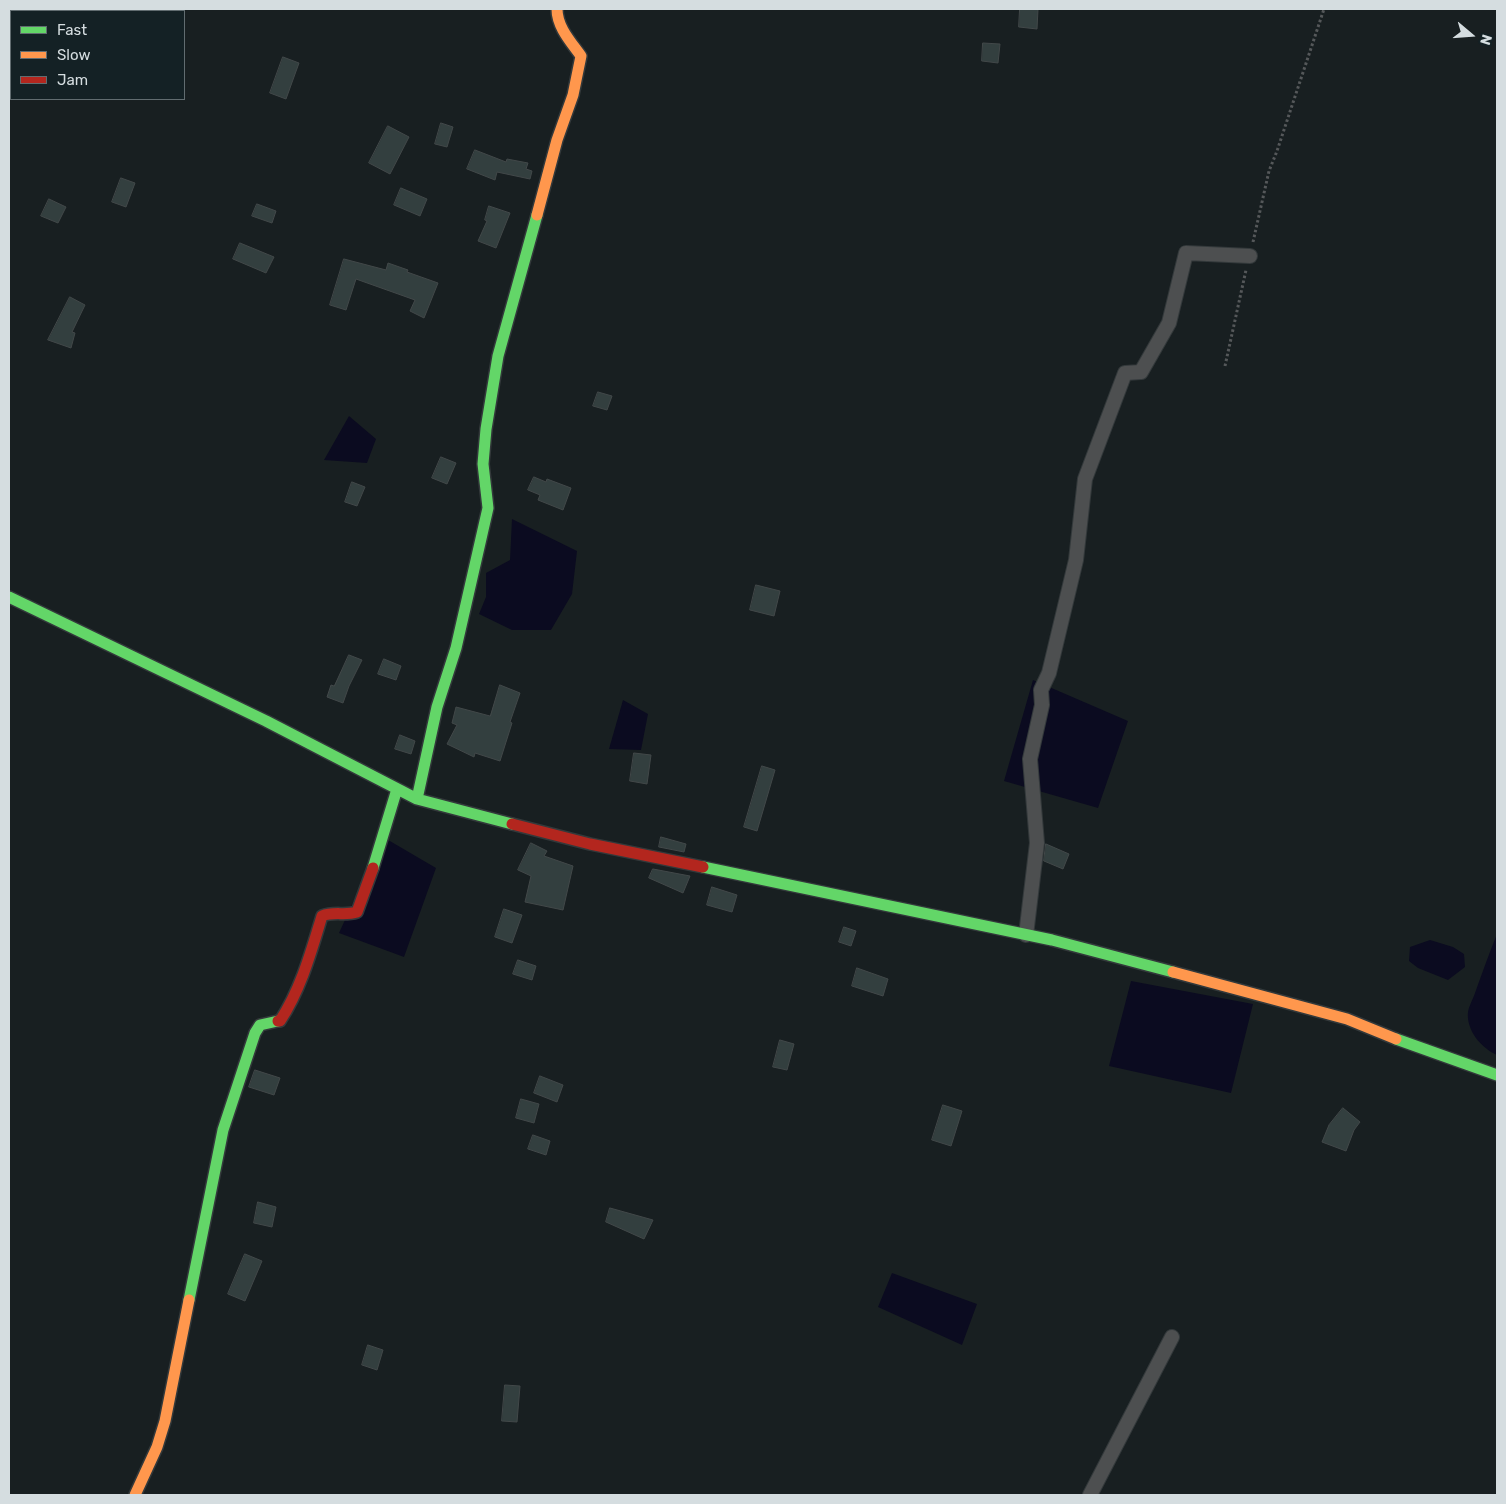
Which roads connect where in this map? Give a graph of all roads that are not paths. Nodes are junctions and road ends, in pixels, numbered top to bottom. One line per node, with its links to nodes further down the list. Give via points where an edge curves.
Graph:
1 (556, 9): 5 (street, via 567,37 581,56 573,95 557,140 498,356 483,464 488,508 456,648 437,707)
2 (1250, 256): 6 (street, via 1186,253 1169,324 1141,372 1125,373 1085,479 1076,560 1049,673 1041,690 1042,705 1030,759 1037,843)
3 (9, 597): 4 (street, via 266,721)
4 (397, 789): 5 (street); 9 (street, via 357,912 322,916 288,1011 280,1021 260,1025 255,1033 223,1130 165,1421)
5 (417, 800): 6 (street, via 590,844)
6 (1026, 935): 7 (street, via 1347,1019)
7 (1497, 1075)
8 (1172, 1337): 10 (street)
9 (135, 1495)
10 (1090, 1495)

